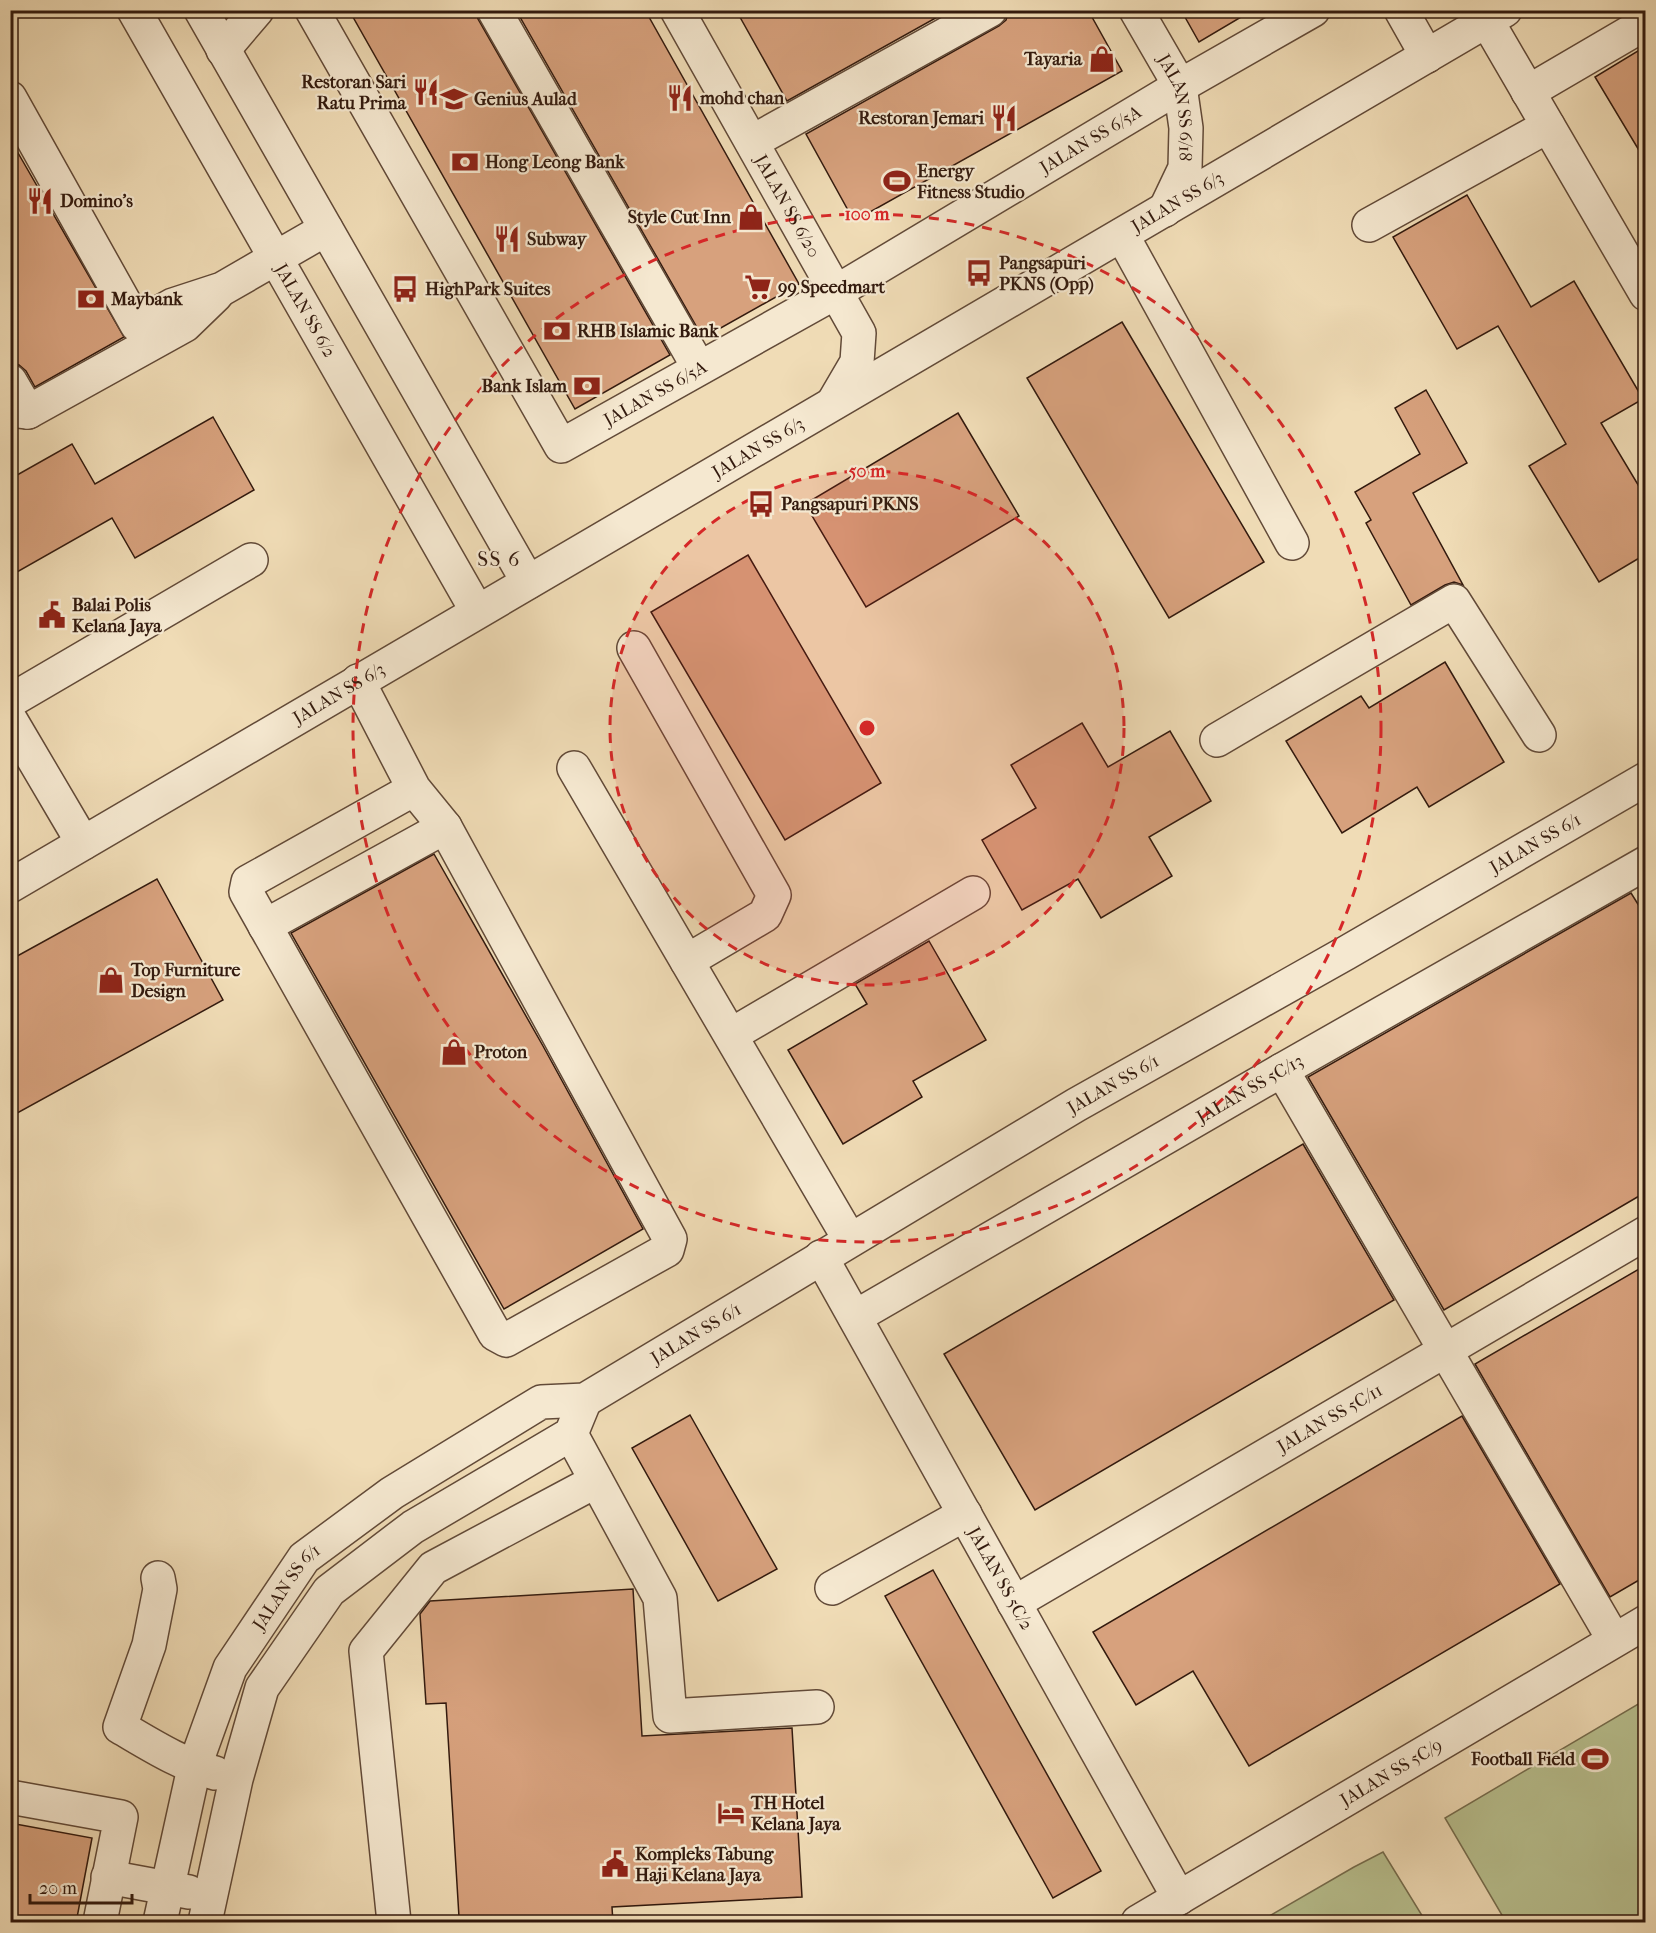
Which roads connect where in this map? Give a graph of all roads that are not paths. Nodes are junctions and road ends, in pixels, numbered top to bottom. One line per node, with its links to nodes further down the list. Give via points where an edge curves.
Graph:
1 (134, 10): 24 (street, JALAN SS 6/2)
2 (201, 10): 13 (street)
3 (256, 10): 13 (street)
4 (312, 10): 28 (street, JALAN SS 6/5A, via 561,446)
5 (494, 10): 28 (street)
6 (677, 10): 19 (street, JALAN SS 6/20)
7 (990, 10): 19 (street)
8 (1136, 10): 15 (street, JALAN SS 6/18)
9 (1313, 10): 15 (street, JALAN SS 6/5A)
10 (1401, 10): 14 (street)
11 (1496, 16): 14 (street, JALAN SS 6/3); 16 (street)
12 (1646, 23): 16 (street)
13 (223, 50): 22 (street)
14 (1427, 56): 20 (street, JALAN SS 6/3)
15 (1180, 86): 20 (street, JALAN SS 6/18, via 1186,128 1185,168); 26 (street, JALAN SS 6/5A)
16 (1528, 92): 18 (street)
17 (10, 98): 25 (street, via 136,325 173,304)
18 (1548, 126): 21 (street); 27 (street)
19 (752, 142): 26 (street, JALAN SS 6/20)
20 (1165, 210): 23 (street, JALAN SS 6/3)
21 (1369, 225)
22 (326, 229): 24 (street); 34 (street)
23 (1122, 235): 30 (street, JALAN SS 6/3); 32 (street)
24 (276, 258): 25 (street); 35 (street, JALAN SS 6/2)
25 (222, 290): 31 (street, via 185,325)
26 (836, 292): 28 (street, JALAN SS 6/5A); 30 (street, JALAN SS 6/20, via 859,333 857,362)
27 (1646, 294)
28 (699, 368)
29 (10, 381): 31 (street)
30 (832, 404): 34 (street, JALAN SS 6/3)
31 (19, 411)
32 (1292, 543)
33 (251, 560): 38 (street)
34 (528, 582): 35 (street, JALAN SS 6/3)
35 (477, 611): 37 (street, JALAN SS 6/3)
36 (634, 648): 51 (street, via 774,895 765,915)
37 (358, 681): 44 (street); 46 (street, JALAN SS 6/3)
38 (10, 701)
39 (10, 719): 46 (street)
40 (1539, 735): 41 (street, via 1454,601)
41 (1217, 740)
42 (574, 768): 51 (street)
43 (1644, 782): 55 (street, JALAN SS 6/1, via 1076,1105)
44 (414, 789): 45 (street); 50 (street, via 248,882 246,892)
45 (445, 827): 50 (street); 50 (street, via 670,1239 667,1250 506,1340 495,1334)
46 (83, 843): 48 (street, JALAN SS 6/3)
47 (1646, 864): 53 (street, JALAN SS 5C/13)
48 (10, 886)
49 (973, 893): 52 (street)
50 (265, 926)
51 (687, 961): 52 (street)
52 (731, 1035): 55 (street)
53 (1282, 1070): 57 (street, JALAN SS 5C/13); 58 (street)
54 (1646, 1233): 58 (street, JALAN SS 5C/11)
55 (850, 1240): 56 (street, JALAN SS 6/1)
56 (821, 1257): 57 (street, JALAN SS 5C/2); 59 (street, JALAN SS 6/1)
57 (855, 1317): 62 (street, JALAN SS 5C/2)
58 (1445, 1349): 65 (street, JALAN SS 5C/11); 67 (street)
59 (585, 1400): 60 (street); 69 (street, JALAN SS 6/1, via 541,1402 392,1493 304,1558 230,1668)
60 (571, 1434): 61 (street); 70 (street, JALAN SS 6/1, via 413,1527 328,1591 262,1688)
61 (596, 1481): 68 (street, via 660,1599 670,1716); 78 (street, via 433,1568 366,1651)
62 (965, 1514): 64 (street); 65 (street, JALAN SS 5C/2)
63 (158, 1578): 69 (street, via 160,1589 148,1645 120,1727)
64 (832, 1588)
65 (1014, 1603): 74 (street, JALAN SS 5C/2)
66 (1646, 1622): 67 (street, JALAN SS 5C/9)
67 (1614, 1640): 74 (street, JALAN SS 5C/9)
68 (817, 1707)
69 (194, 1768): 70 (street); 73 (street, JALAN SS 6/1)
70 (236, 1779): 75 (street, JALAN SS 6/1)
71 (10, 1797): 72 (street, via 121,1818)
72 (108, 1878): 73 (street); 76 (street)
73 (167, 1888): 75 (street); 77 (street, JALAN SS 6/1)
74 (1179, 1898): 79 (street, JALAN SS 5C/9)
75 (208, 1909)
76 (100, 1923)
77 (160, 1923)
78 (394, 1923)
79 (1138, 1923)

